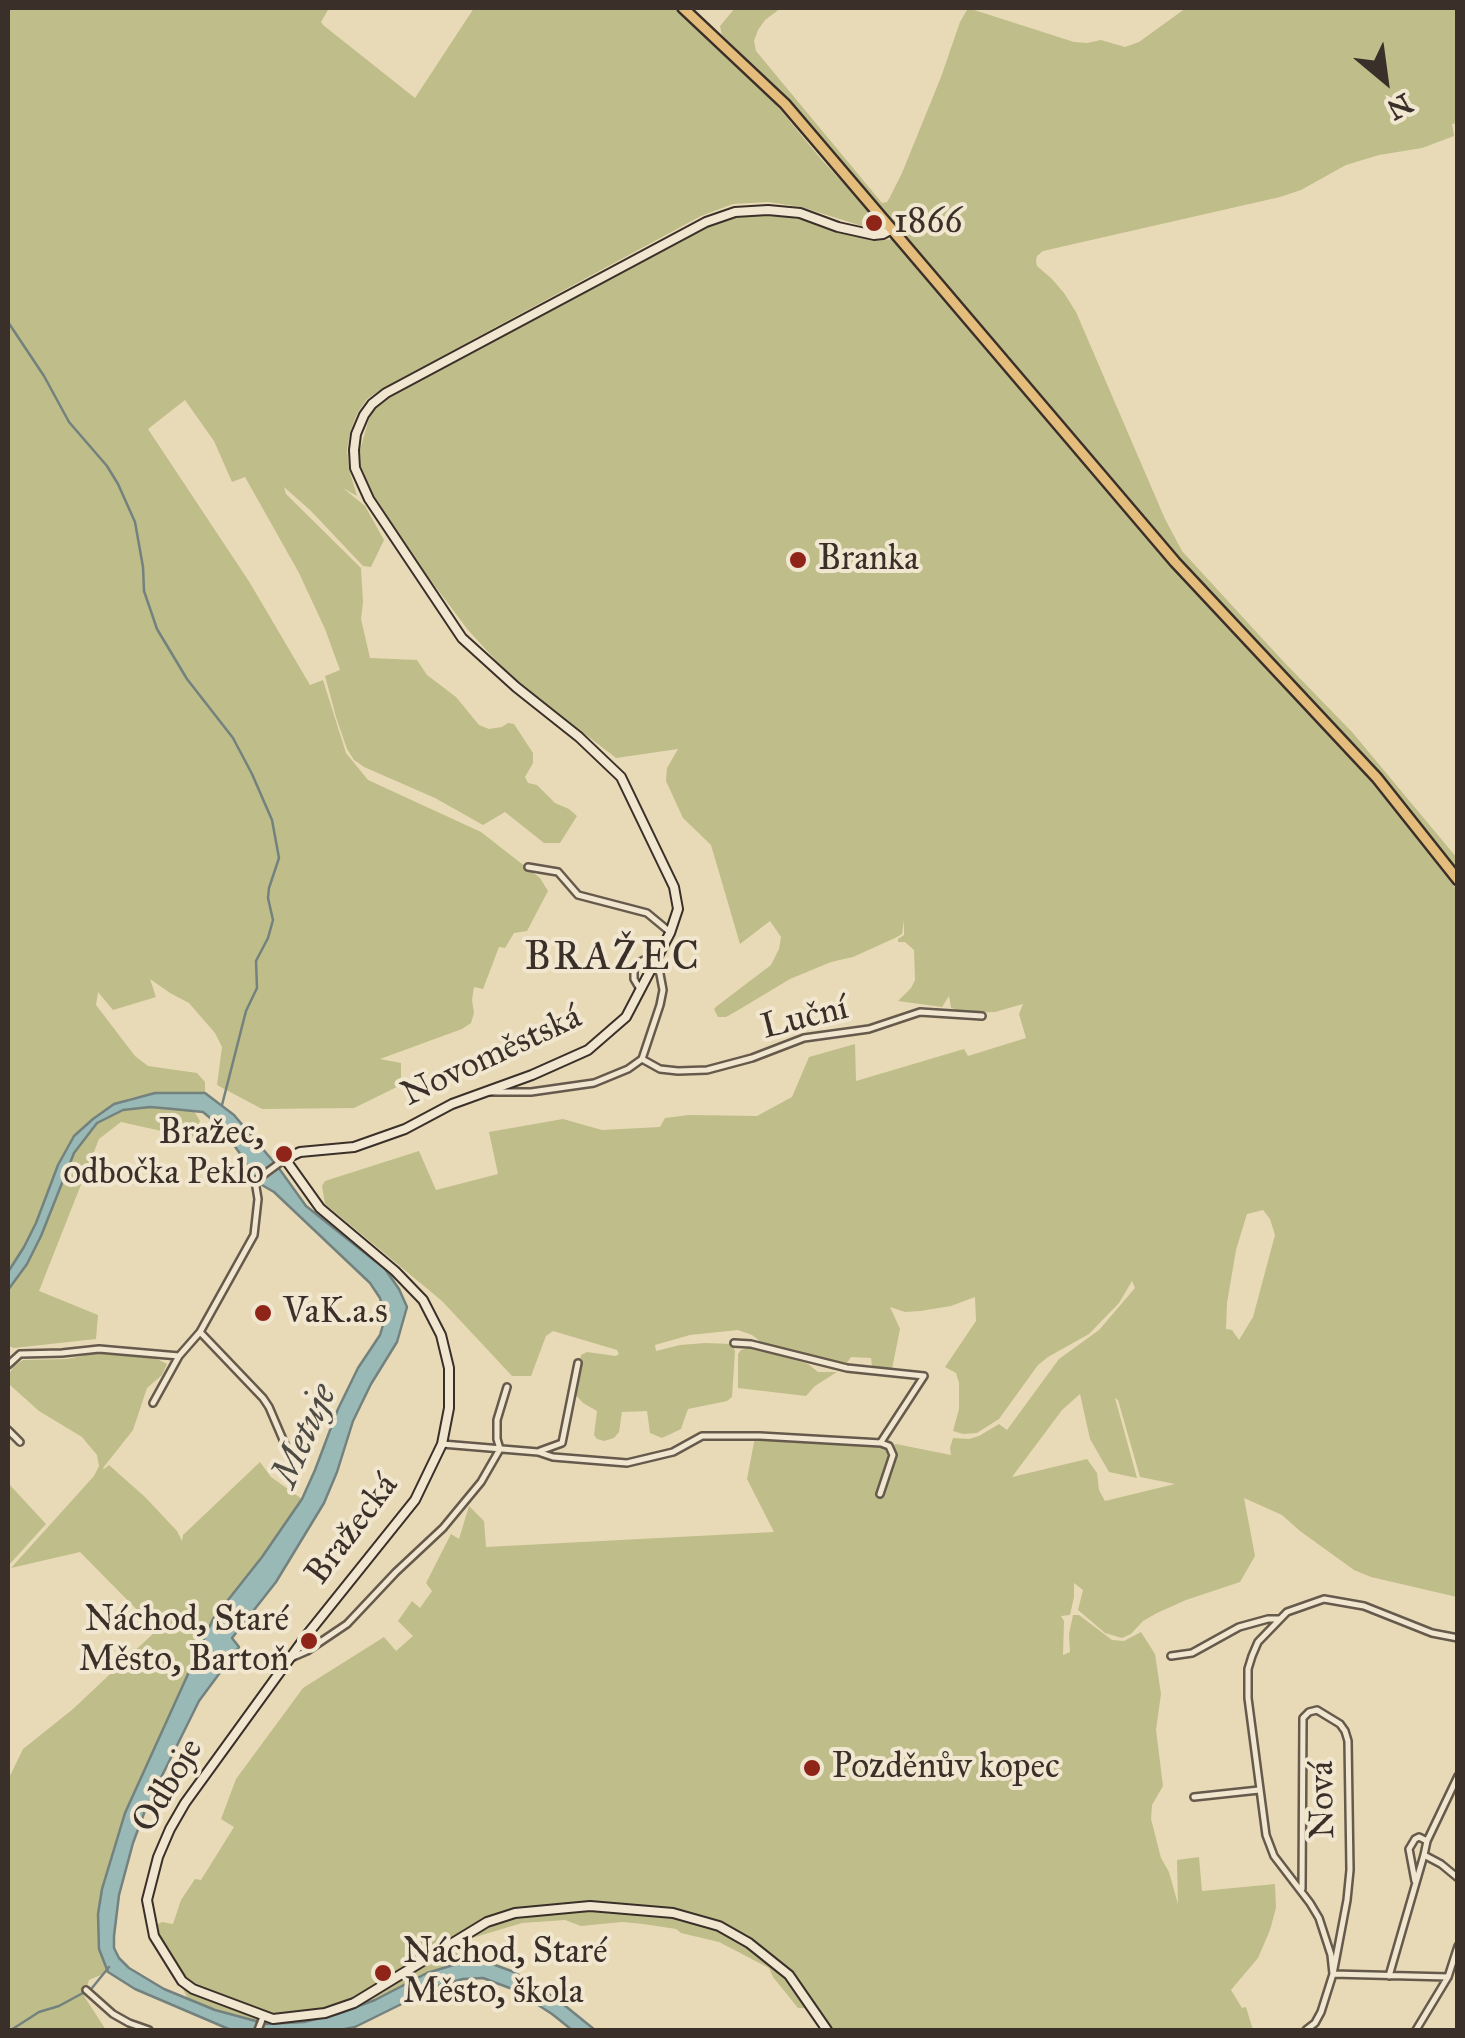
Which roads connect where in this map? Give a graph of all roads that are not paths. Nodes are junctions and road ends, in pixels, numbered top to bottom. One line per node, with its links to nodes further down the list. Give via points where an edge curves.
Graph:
1 (683, 8): 2 (main road, via 768,86)
2 (892, 228): 4 (main road, via 1175,562 1377,778); 5 (street, Novoměstská, via 874,235 768,210 706,222 386,393 356,434 355,468 369,498 462,638 622,777 674,887 678,909)
3 (528, 867): 5 (street, via 558,872 578,895 647,912)
4 (1458, 880)
5 (670, 933): 6 (street, Novoměstská)
6 (655, 964): 7 (street, Novoměstská); 7 (street, via 638,963 634,979); 9 (street, via 663,990)
7 (640, 990): 10 (street, Novoměstská, via 626,1017 588,1050)
8 (982, 1016): 9 (street, Luční, via 920,1012 869,1029 804,1038 707,1070 660,1069)
9 (642, 1058): 10 (street, via 594,1084)
10 (488, 1092): 11 (street, Novoměstská, via 354,1147 300,1152)
11 (282, 1161): 12 (street, via 255,1181 254,1235); 21 (street, Bražecká, via 320,1208 423,1300 449,1368)
12 (200, 1332): 14 (street); 25 (street, via 263,1398)
13 (734, 1342): 22 (street, via 847,1368 924,1376)
14 (179, 1356): 16 (street, via 99,1349 20,1354); 18 (street)
15 (578, 1363): 24 (street, via 562,1443)
16 (8, 1364)
17 (507, 1386): 23 (street, via 497,1420)
18 (153, 1404)
19 (8, 1430): 20 (street)
20 (20, 1442)
21 (442, 1444): 23 (street); 28 (street, Bražecká, via 415,1500)
22 (881, 1444): 24 (street, via 702,1436 673,1452 627,1463); 26 (street, via 893,1455)
23 (500, 1448): 24 (street); 31 (street, Odboje, via 444,1528 347,1624)
24 (538, 1452)
25 (293, 1463)
26 (880, 1494)
27 (1279, 1619): 29 (street, via 1324,1599); 30 (street, via 1239,1627 1192,1653); 33 (street, via 1258,1642 1248,1669)
28 (306, 1636): 31 (street, Odboje)
29 (1458, 1638)
30 (1171, 1656)
31 (288, 1659): 45 (street, Odboje, via 178,1816 147,1900 154,1936 182,1981)
32 (1458, 1776): 35 (street)
33 (1259, 1790): 34 (street); 39 (street, via 1268,1844)
34 (1194, 1797)
35 (1427, 1841): 36 (street); 38 (street, via 1419,1837 1410,1849)
36 (1424, 1855): 37 (street); 38 (street)
37 (1458, 1878)
38 (1415, 1880): 42 (street)
39 (1302, 1892): 41 (street, via 1319,1918); 41 (street, Nová, via 1303,1718 1316,1710 1340,1724 1348,1741 1350,1870)
40 (1458, 1946): 43 (street)
41 (1333, 1974): 42 (street); 49 (street, via 1321,2012)
42 (1388, 1976): 43 (street)
43 (1448, 1977): 50 (street)
44 (86, 1990): 46 (street, via 114,2014)
45 (262, 2019): 47 (street); 48 (street, via 354,2003 487,1922 590,1906 673,1913 719,1926 789,1975)
46 (149, 2030)
47 (258, 2030)
48 (827, 2030)
49 (1306, 2030)
50 (1416, 2030)

